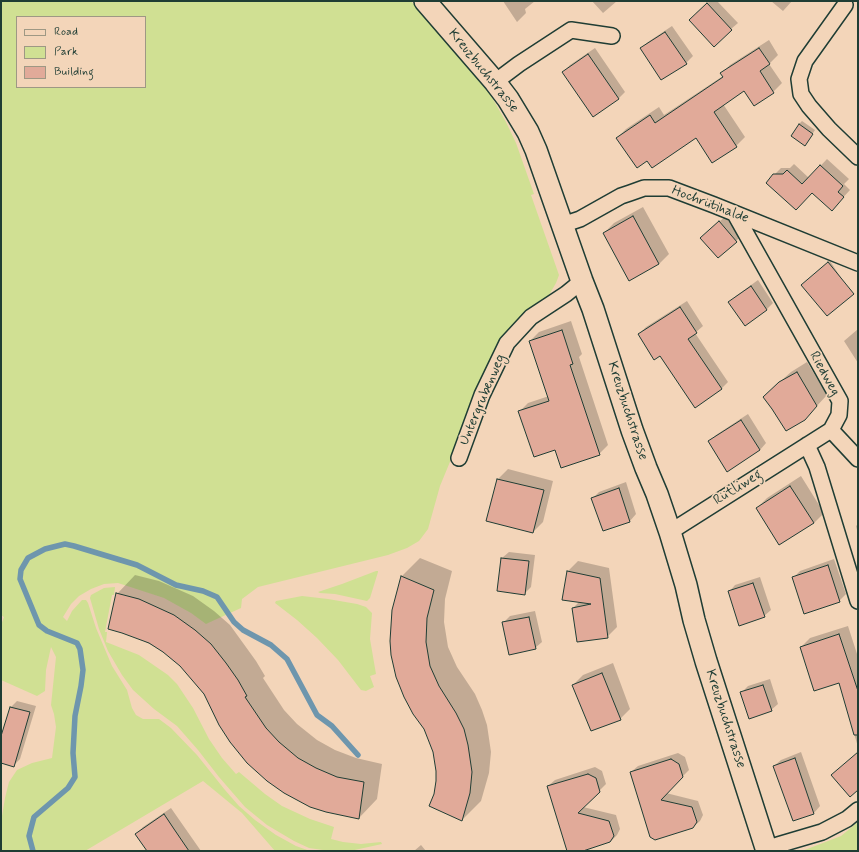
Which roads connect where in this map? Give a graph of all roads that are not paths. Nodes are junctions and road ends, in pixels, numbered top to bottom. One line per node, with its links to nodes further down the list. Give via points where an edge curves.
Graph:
1 (425, 1): 4 (street, Kreuzbuchstrasse)
2 (848, 5): 5 (street, via 805,61 799,79 801,94 809,106)
3 (612, 36): 4 (street, via 571,30)
4 (495, 82): 7 (street, Kreuzbuchstrasse, via 518,113 528,132)
5 (858, 157)
6 (735, 214): 7 (street, Hochrütihalde, via 669,188 644,188 621,196); 8 (street, Hochrütihalde); 10 (street, Riedweg, via 840,402 839,415)
7 (562, 225): 9 (street, Kreuzbuchstrasse)
8 (858, 263)
9 (582, 281): 12 (street, Untergrubenweg, via 531,317 507,343 482,395); 14 (street, Kreuzbuchstrasse)
10 (831, 430): 11 (street); 13 (street)
11 (807, 445): 14 (street, Rütliweg); 15 (street, via 817,467)
12 (458, 458)
13 (858, 459)
14 (670, 532): 17 (street, Kreuzbuchstrasse, via 706,661)
15 (858, 602)
16 (858, 810): 17 (street, via 822,832)
17 (766, 851)

